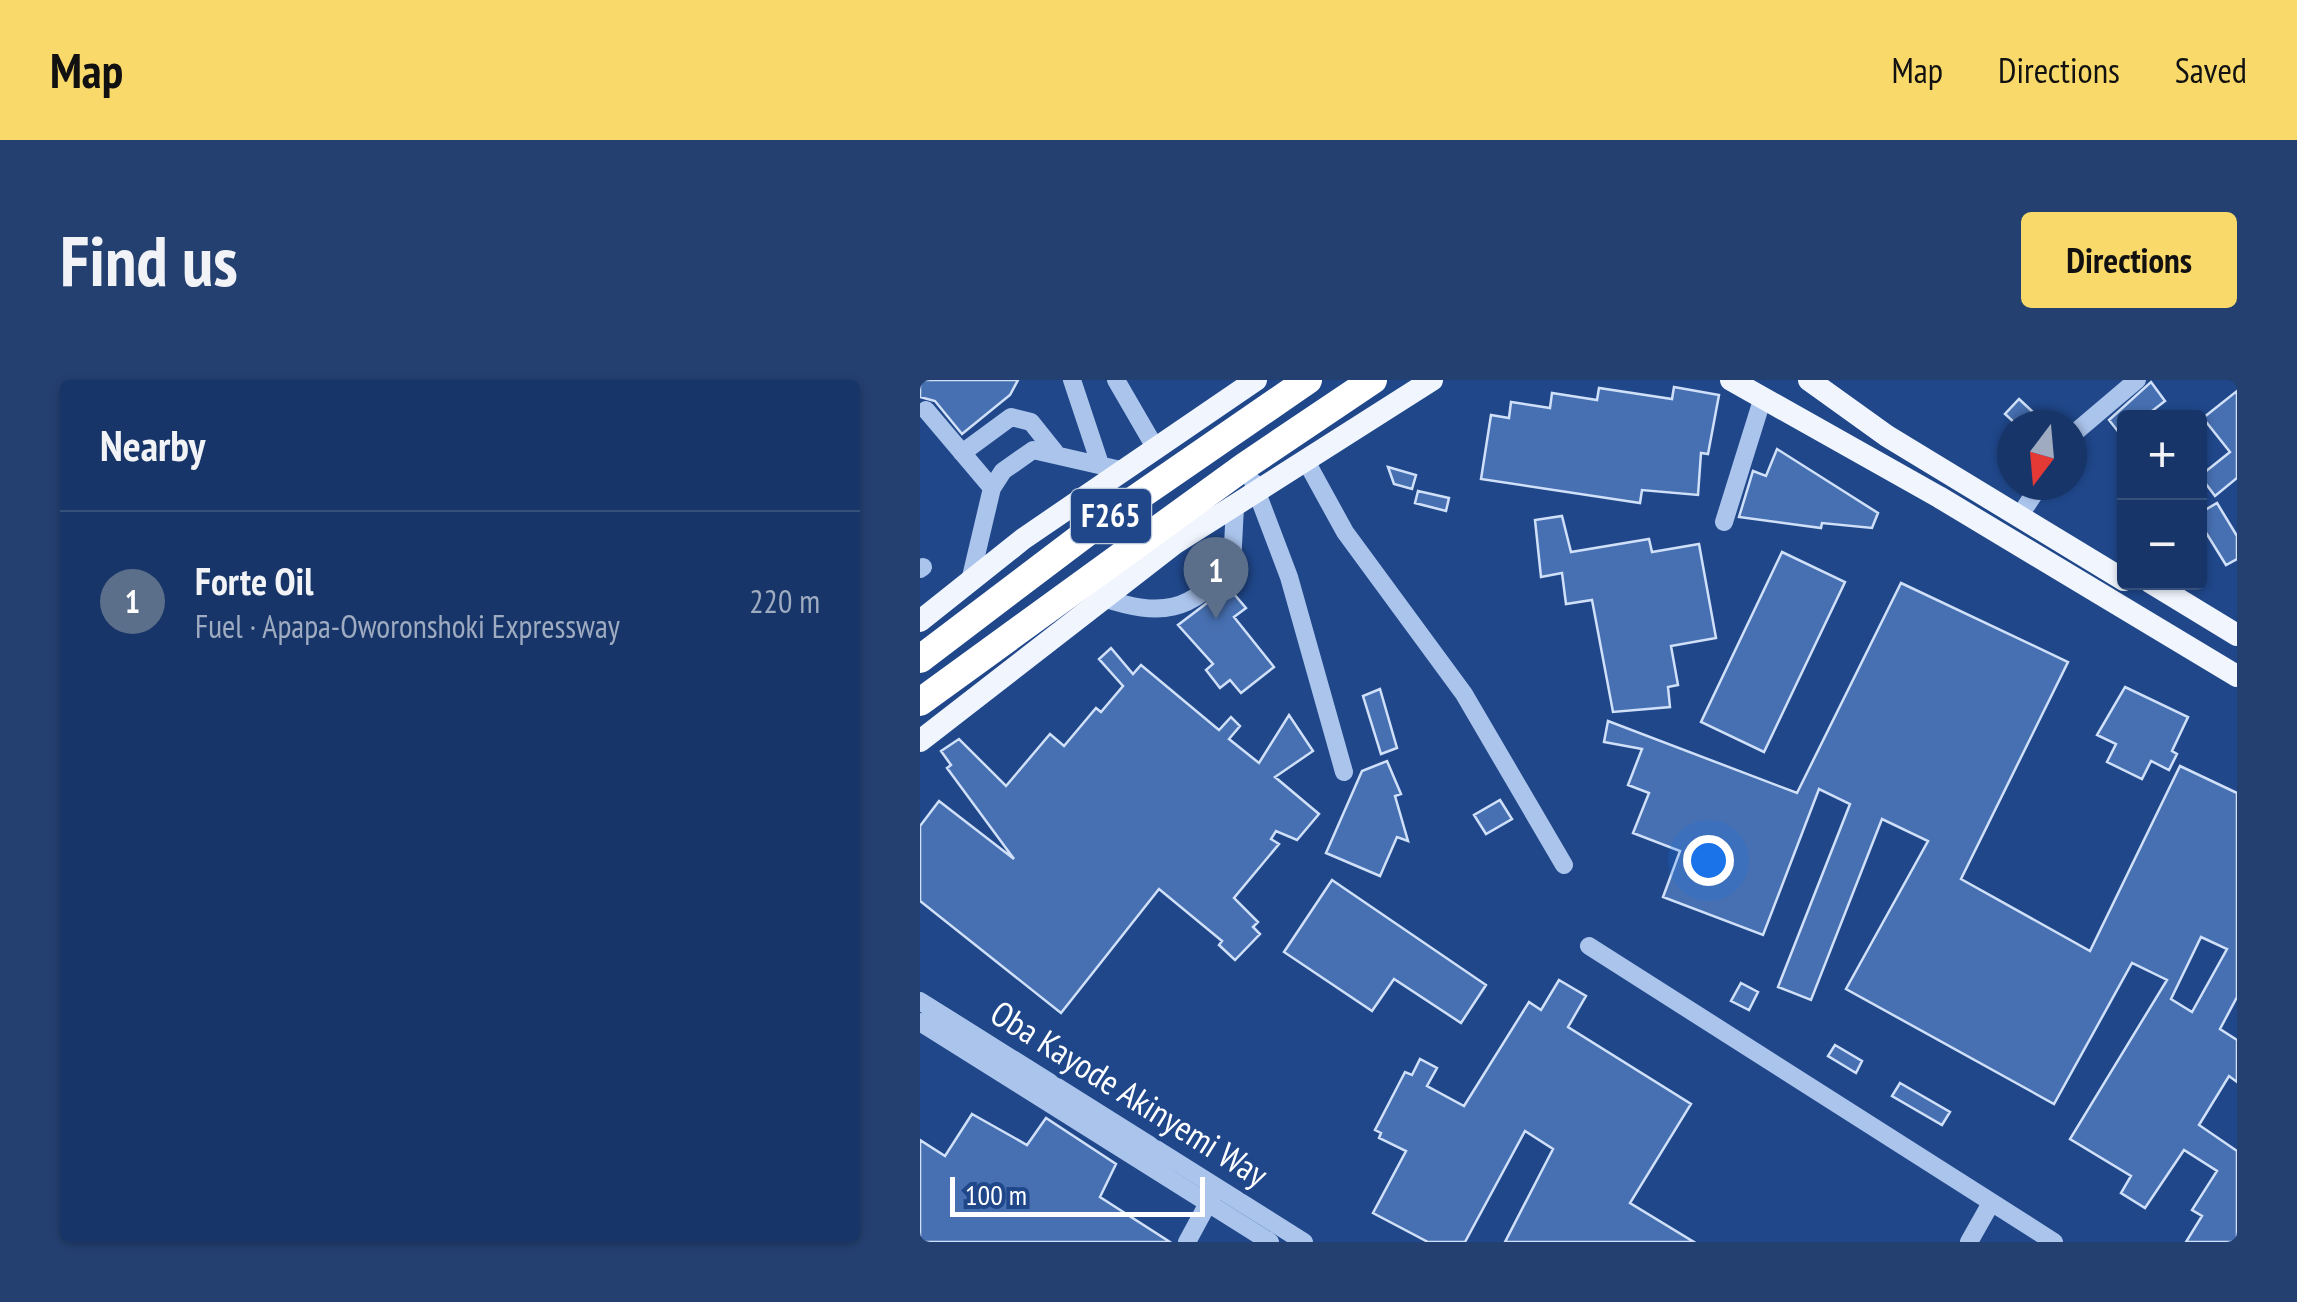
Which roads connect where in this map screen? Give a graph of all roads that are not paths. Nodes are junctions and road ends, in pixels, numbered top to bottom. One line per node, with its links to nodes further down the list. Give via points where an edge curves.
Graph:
1 (1072, 380): 19 (street)
2 (1116, 380): 15 (street)
3 (1232, 380): 13 (main road)
4 (1256, 380): 13 (main road)
5 (1308, 380): 36 (highway, F265)
6 (1372, 380): 20 (highway, F265)
7 (1731, 380): 11 (main road)
8 (2136, 380): 14 (street)
9 (1432, 381): 18 (main road)
10 (1813, 386): 11 (main road); 26 (main road); 29 (main road); 33 (main road, via 2120,591)
11 (1762, 389): 27 (street); 33 (main road)
12 (926, 410): 17 (street)
13 (1196, 422): 15 (main road)
14 (2087, 422)
15 (1156, 449): 21 (main road)
16 (1055, 452): 17 (street, via 1030,422 1010,417); 19 (street); 22 (street, via 1033,450)
17 (962, 453): 22 (street)
18 (1306, 461): 23 (main road); 41 (street, via 1345,532 1464,694)
19 (1100, 464): 21 (street)
20 (1245, 466): 23 (street); 38 (highway, F265)
21 (1125, 471): 30 (main road)
22 (992, 488): 30 (street)
23 (1258, 492): 25 (main road); 40 (street)
24 (2030, 500): 26 (street)
25 (1235, 506): 32 (main road); 32 (street, via 1232,564 1175,610)
26 (2026, 506): 28 (main road)
27 (1724, 522)
28 (2117, 563)
29 (2117, 576)
30 (970, 581): 34 (main road)
31 (2162, 590): 35 (main road)
32 (1103, 598): 39 (main road)
33 (2138, 616): 37 (main road)
34 (920, 621)
35 (2237, 635)
36 (920, 659)
37 (2237, 676)
38 (920, 702)
39 (920, 741)
40 (1344, 772)
41 (1564, 865)
42 (1589, 946): 46 (street)
43 (920, 1001): 45 (street, Oba Kayode Akinyemi Way)
44 (920, 1022): 45 (street, Oba Kayode Akinyemi Way)
45 (1212, 1196): 47 (street); 48 (street, Oba Kayode Akinyemi Way); 49 (street, Oba Kayode Akinyemi Way)
46 (1991, 1204): 50 (street); 51 (street)
47 (1186, 1242)
48 (1270, 1242)
49 (1304, 1242)
50 (1969, 1242)
51 (2054, 1242)

